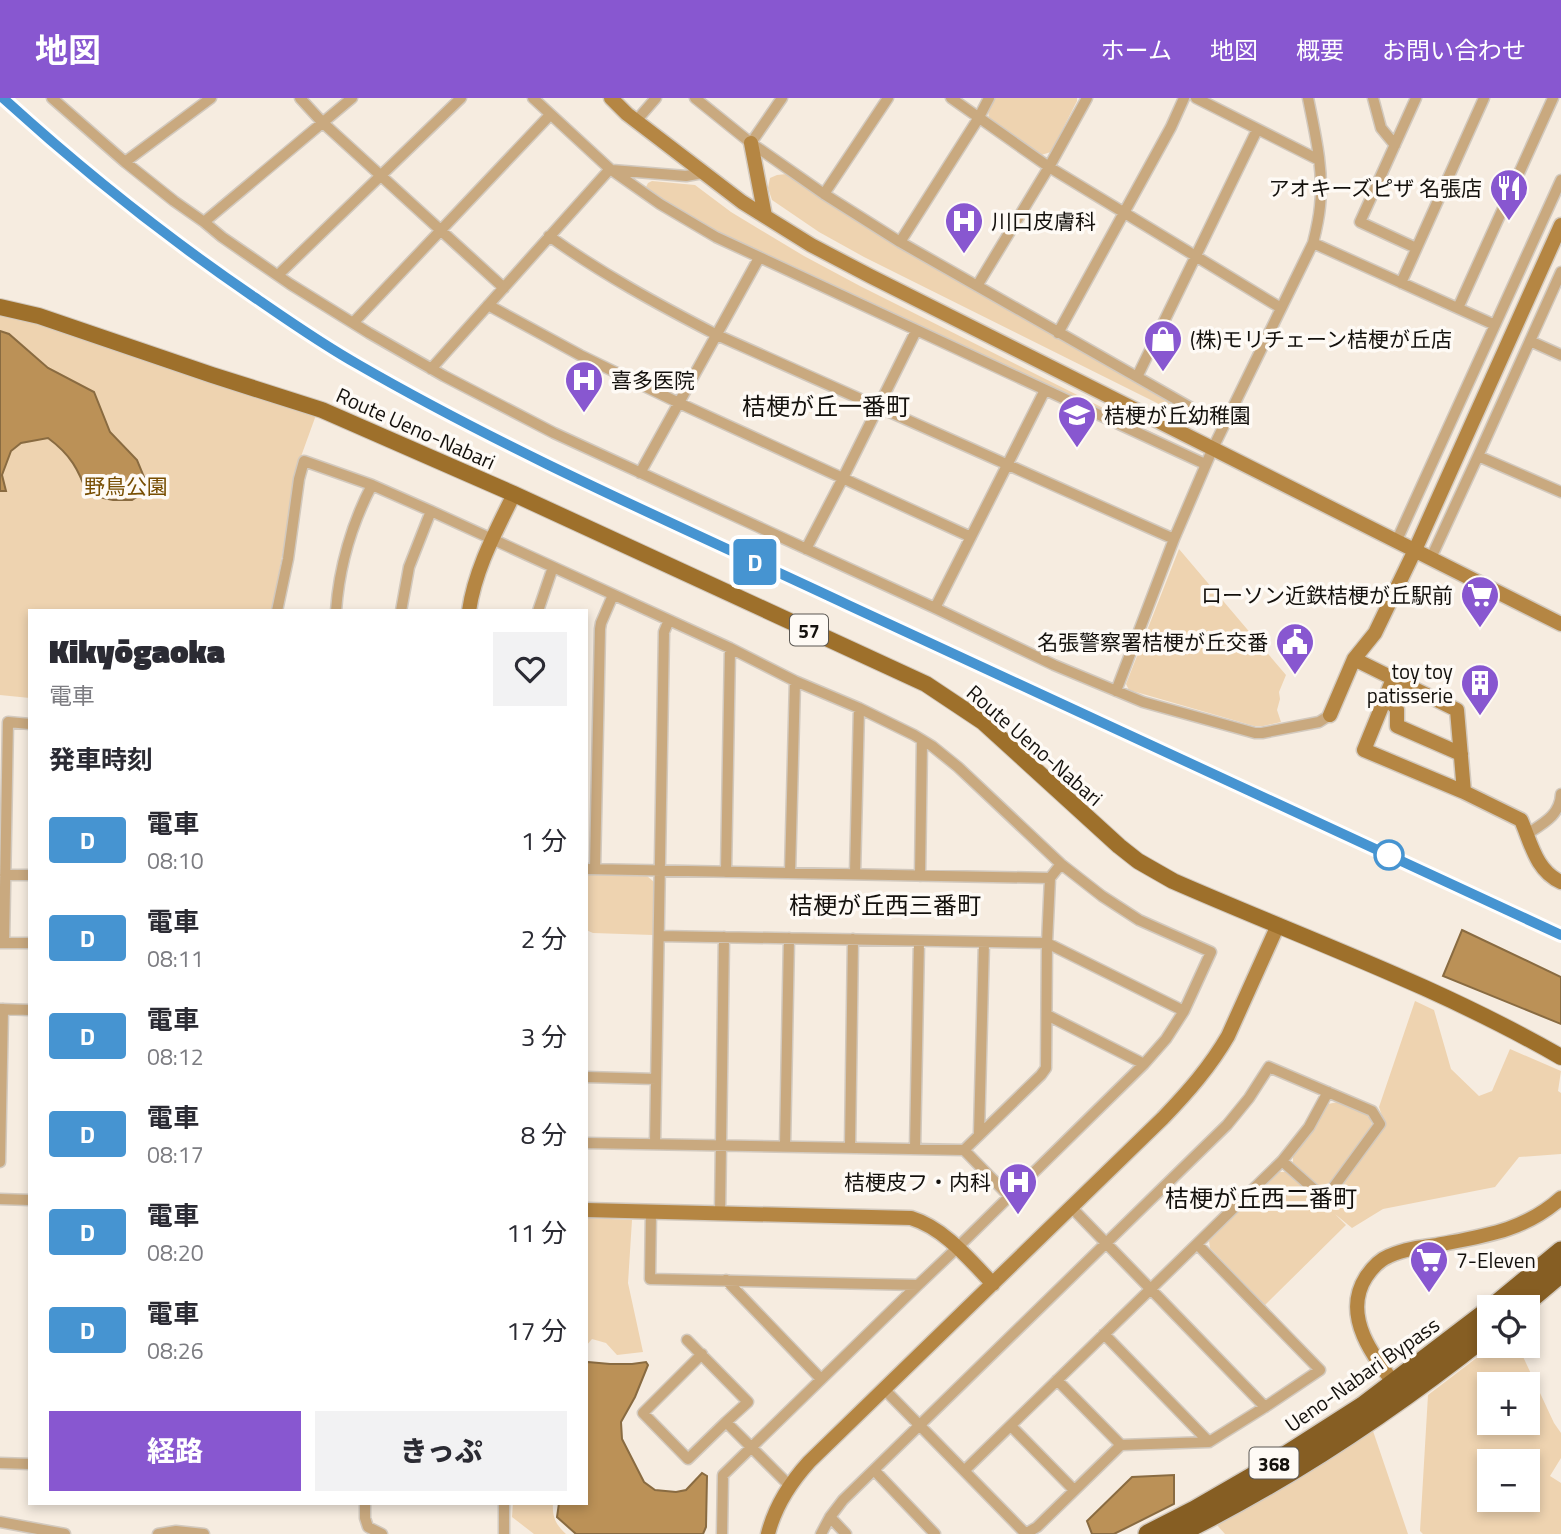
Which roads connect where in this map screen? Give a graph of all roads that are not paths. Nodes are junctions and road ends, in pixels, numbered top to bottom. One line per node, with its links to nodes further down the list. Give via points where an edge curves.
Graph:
1 (211, 98): 30 (street)
2 (300, 98): 25 (street)
3 (352, 98): 25 (street)
4 (461, 98): 34 (street)
5 (533, 98): 22 (street)
6 (611, 98): 24 (street)
7 (656, 98): 24 (street)
8 (695, 98): 27 (street)
9 (782, 98): 27 (street)
10 (888, 98): 36 (street)
11 (951, 98): 23 (street)
12 (989, 98): 23 (street)
13 (1087, 98): 31 (street)
14 (1184, 98): 37 (street)
15 (1196, 98): 26 (street)
16 (1308, 98): 29 (street)
17 (1373, 98): 28 (street, via 1381,128)
18 (1416, 98): 28 (street)
19 (1484, 98): 45 (street)
20 (1553, 98): 56 (street)
21 (58, 100): 30 (street)
22 (550, 115): 32 (street); 41 (street)
23 (978, 118): 31 (street); 43 (street)
24 (636, 121): 33 (street)
25 (322, 122): 34 (street); 39 (street)
26 (1257, 130): 29 (street); 46 (street)
27 (751, 143): 36 (street); 38 (street)
28 (1395, 145): 45 (street, via 1360,222)
29 (1319, 160): 44 (street, via 1320,206)
30 (125, 162): 39 (street)
31 (1049, 167): 37 (street); 51 (street)
32 (610, 169): 33 (street, via 686,176); 42 (street); 47 (street, via 688,222)
33 (703, 173): 38 (street)
34 (381, 176): 41 (street); 49 (street)
35 (1561, 180): 58 (street)
36 (824, 194): 43 (street)
37 (1124, 213): 46 (street); 60 (street)
38 (765, 216): 70 (street, via 870,276)
39 (204, 222): 49 (street)
40 (1561, 225): 85 (street)
41 (440, 229): 52 (street); 57 (street)
42 (550, 236): 52 (street); 61 (street, via 582,260)
43 (900, 242): 51 (street)
44 (1313, 243): 50 (street); 55 (street)
45 (1416, 248): 50 (street)
46 (1196, 256): 55 (street); 65 (street)
47 (759, 258): 59 (street); 61 (street)
48 (1561, 272): 62 (street)
49 (278, 275): 57 (street)
50 (1401, 283): 56 (street)
51 (977, 286): 60 (street)
52 (503, 288): 53 (street)
53 (488, 305): 64 (street); 67 (street)
54 (0, 307): 78 (main road, Route Ueno-Nabari / 57, via 322,410)
55 (1281, 308): 69 (street)
56 (1458, 308): 58 (street)
57 (353, 323): 64 (street)
58 (1495, 325): 83 (street)
59 (916, 331): 66 (street); 68 (street)
60 (1058, 333): 65 (street)
61 (717, 335): 67 (street); 68 (street)
62 (1530, 341): 63 (street); 71 (street)
63 (1561, 355)
64 (431, 369): 74 (street)
65 (1136, 377): 69 (street)
66 (1045, 390): 72 (street); 73 (street)
67 (679, 403): 74 (street); 75 (street)
68 (878, 407): 73 (street); 75 (street)
69 (1223, 426): 70 (street)
70 (1213, 448): 72 (street); 83 (street)
71 (1478, 456): 77 (street); 86 (street)
72 (1205, 464): 82 (street)
73 (1007, 466): 80 (street); 82 (street)
74 (640, 473): 84 (street)
75 (843, 478): 80 (street); 84 (street)
76 (372, 485): 79 (street); 90 (street, via 304,461); 91 (street, via 349,542)
77 (1561, 492)
78 (514, 494): 81 (street); 122 (main road, Route Ueno-Nabari / 57, via 926,684 983,722 1138,861 1173,881)
79 (431, 511): 81 (street); 92 (street, via 409,567)
80 (971, 537): 89 (street)
81 (492, 539): 87 (street); 93 (street)
82 (1174, 539): 101 (street)
83 (1397, 540): 85 (street)
84 (806, 549): 89 (street)
85 (1415, 550): 86 (street); 98 (street, via 1375,633)
86 (1431, 558): 96 (street)
87 (553, 567): 88 (street); 94 (street)
88 (613, 595): 95 (street); 112 (street, via 600,629)
89 (935, 608): 101 (street)
90 (277, 609)
91 (336, 609)
92 (401, 609)
93 (469, 609)
94 (539, 609)
95 (669, 620): 97 (street); 113 (street, via 664,632)
96 (1561, 624)
97 (730, 648): 100 (street); 114 (street)
98 (1354, 659): 99 (street); 104 (street)
99 (1393, 679): 102 (street); 107 (street, via 1457,710)
100 (795, 681): 103 (street); 115 (street)
101 (1116, 691): 104 (street, via 1255,733 1319,722)
102 (1386, 697): 107 (street, via 1397,709 1397,726); 108 (street, via 1364,750)
103 (859, 708): 106 (street); 117 (street)
104 (1329, 715)
105 (28, 724): 116 (street, via 8,722)
106 (922, 741): 111 (street, via 958,767); 119 (street)
107 (1461, 754): 108 (street)
108 (1464, 792): 110 (street, via 1521,820)
109 (1561, 793): 110 (street, via 1556,813)
110 (1527, 834): 121 (street, via 1543,868)
111 (1061, 864): 120 (street); 134 (street, via 1139,920 1211,952)
112 (591, 869): 113 (street)
113 (660, 870): 114 (street); 123 (street)
114 (726, 872): 115 (street)
115 (790, 873): 117 (street)
116 (5, 874): 118 (street); 129 (street)
117 (855, 874): 119 (street)
118 (28, 875)
119 (920, 876): 120 (street)
120 (1050, 878): 131 (street)
121 (1561, 882)
122 (1278, 925): 136 (main road, Route Ueno-Nabari / 57, via 1470,1009); 155 (street, via 1238,1015 1208,1068)
123 (659, 936): 124 (street); 139 (street)
124 (724, 937): 125 (street); 144 (street)
125 (789, 938): 126 (street); 145 (street)
126 (853, 939): 127 (street); 146 (street)
127 (919, 941): 128 (street); 147 (street)
128 (984, 942): 131 (street); 141 (street)
129 (2, 943): 130 (street)
130 (28, 943)
131 (1047, 943): 134 (street); 135 (street)
132 (1, 1009): 133 (street); 150 (street)
133 (28, 1010)
134 (1184, 1011): 137 (street)
135 (1047, 1015): 137 (street); 141 (street, via 1046,1068)
136 (1561, 1057)
137 (1144, 1064): 151 (street)
138 (588, 1077): 139 (street)
139 (656, 1079): 143 (street)
140 (1328, 1092): 149 (street); 149 (street, via 1373,1111 1380,1124 1325,1199); 159 (street, via 1269,1067 1227,1125)
141 (979, 1134): 148 (street)
142 (588, 1143): 143 (street)
143 (655, 1144): 144 (street)
144 (720, 1145): 145 (street); 158 (street)
145 (785, 1146): 146 (street)
146 (850, 1147): 147 (street)
147 (915, 1149): 148 (street)
148 (964, 1150): 151 (street)
149 (1282, 1161): 160 (street)
150 (0, 1162)
151 (1009, 1196): 161 (street)
152 (1561, 1198): 178 (street, via 1535,1218 1507,1230 1406,1250 1373,1267 1357,1300 1358,1319 1367,1345)
153 (0, 1199): 154 (street)
154 (28, 1200)
155 (1071, 1207): 159 (street); 166 (street)
156 (588, 1210): 157 (street)
157 (651, 1212): 158 (street); 164 (street, via 650,1279)
158 (720, 1213): 161 (street, via 911,1218 932,1227)
159 (1106, 1243): 167 (street); 181 (street)
160 (1197, 1244): 167 (street); 179 (street, via 1320,1370)
161 (957, 1248): 165 (street); 166 (street)
162 (1561, 1251): 168 (highway, Ueno-Nabari Bypass / 368)
163 (1561, 1273): 169 (highway)
164 (726, 1280): 165 (street); 175 (street)
165 (918, 1284): 175 (street)
166 (993, 1284): 177 (street)
167 (1151, 1290): 171 (street); 179 (street)
168 (1508, 1295)
169 (1535, 1295)
170 (1477, 1321): 178 (highway, Ueno-Nabari Bypass / 368)
171 (1104, 1334): 176 (street); 183 (street)
172 (687, 1340): 174 (street)
173 (1477, 1340): 178 (highway, Ueno-Nabari Bypass / 368)
174 (702, 1354): 180 (street, via 748,1402); 180 (street, via 643,1413 688,1459)
175 (821, 1379): 185 (street)
176 (1057, 1380): 182 (street); 184 (street)
177 (884, 1389): 181 (street); 190 (street)
178 (1400, 1390): 207 (highway, Ueno-Nabari Bypass / 368, via 1363,1406 1252,1477); 208 (highway, Ueno-Nabari Bypass / 368, via 1311,1460)
179 (1265, 1407): 183 (street)
180 (726, 1422): 185 (street)
181 (920, 1424): 188 (street); 189 (street)
182 (1011, 1426): 189 (street); 191 (street)
183 (1209, 1442): 184 (street)
184 (1122, 1445): 191 (street)
185 (752, 1448): 190 (street); 201 (street, via 723,1475)
186 (0, 1463): 187 (street)
187 (28, 1464)
188 (874, 1470): 194 (street); 205 (street)
189 (965, 1470): 206 (street)
190 (790, 1486): 202 (street)
191 (1074, 1490): 206 (street)
192 (365, 1505): 199 (street, via 368,1527)
193 (504, 1505): 200 (street)
194 (830, 1517): 203 (street); 204 (street)
195 (0, 1522): 196 (street)
196 (65, 1534)
197 (158, 1534): 198 (street)
198 (203, 1534)
199 (382, 1534)
200 (504, 1534)
201 (722, 1534)
202 (768, 1534)
203 (821, 1534)
204 (846, 1534)
205 (935, 1534)
206 (1026, 1534)
207 (1148, 1534)
208 (1177, 1534)

